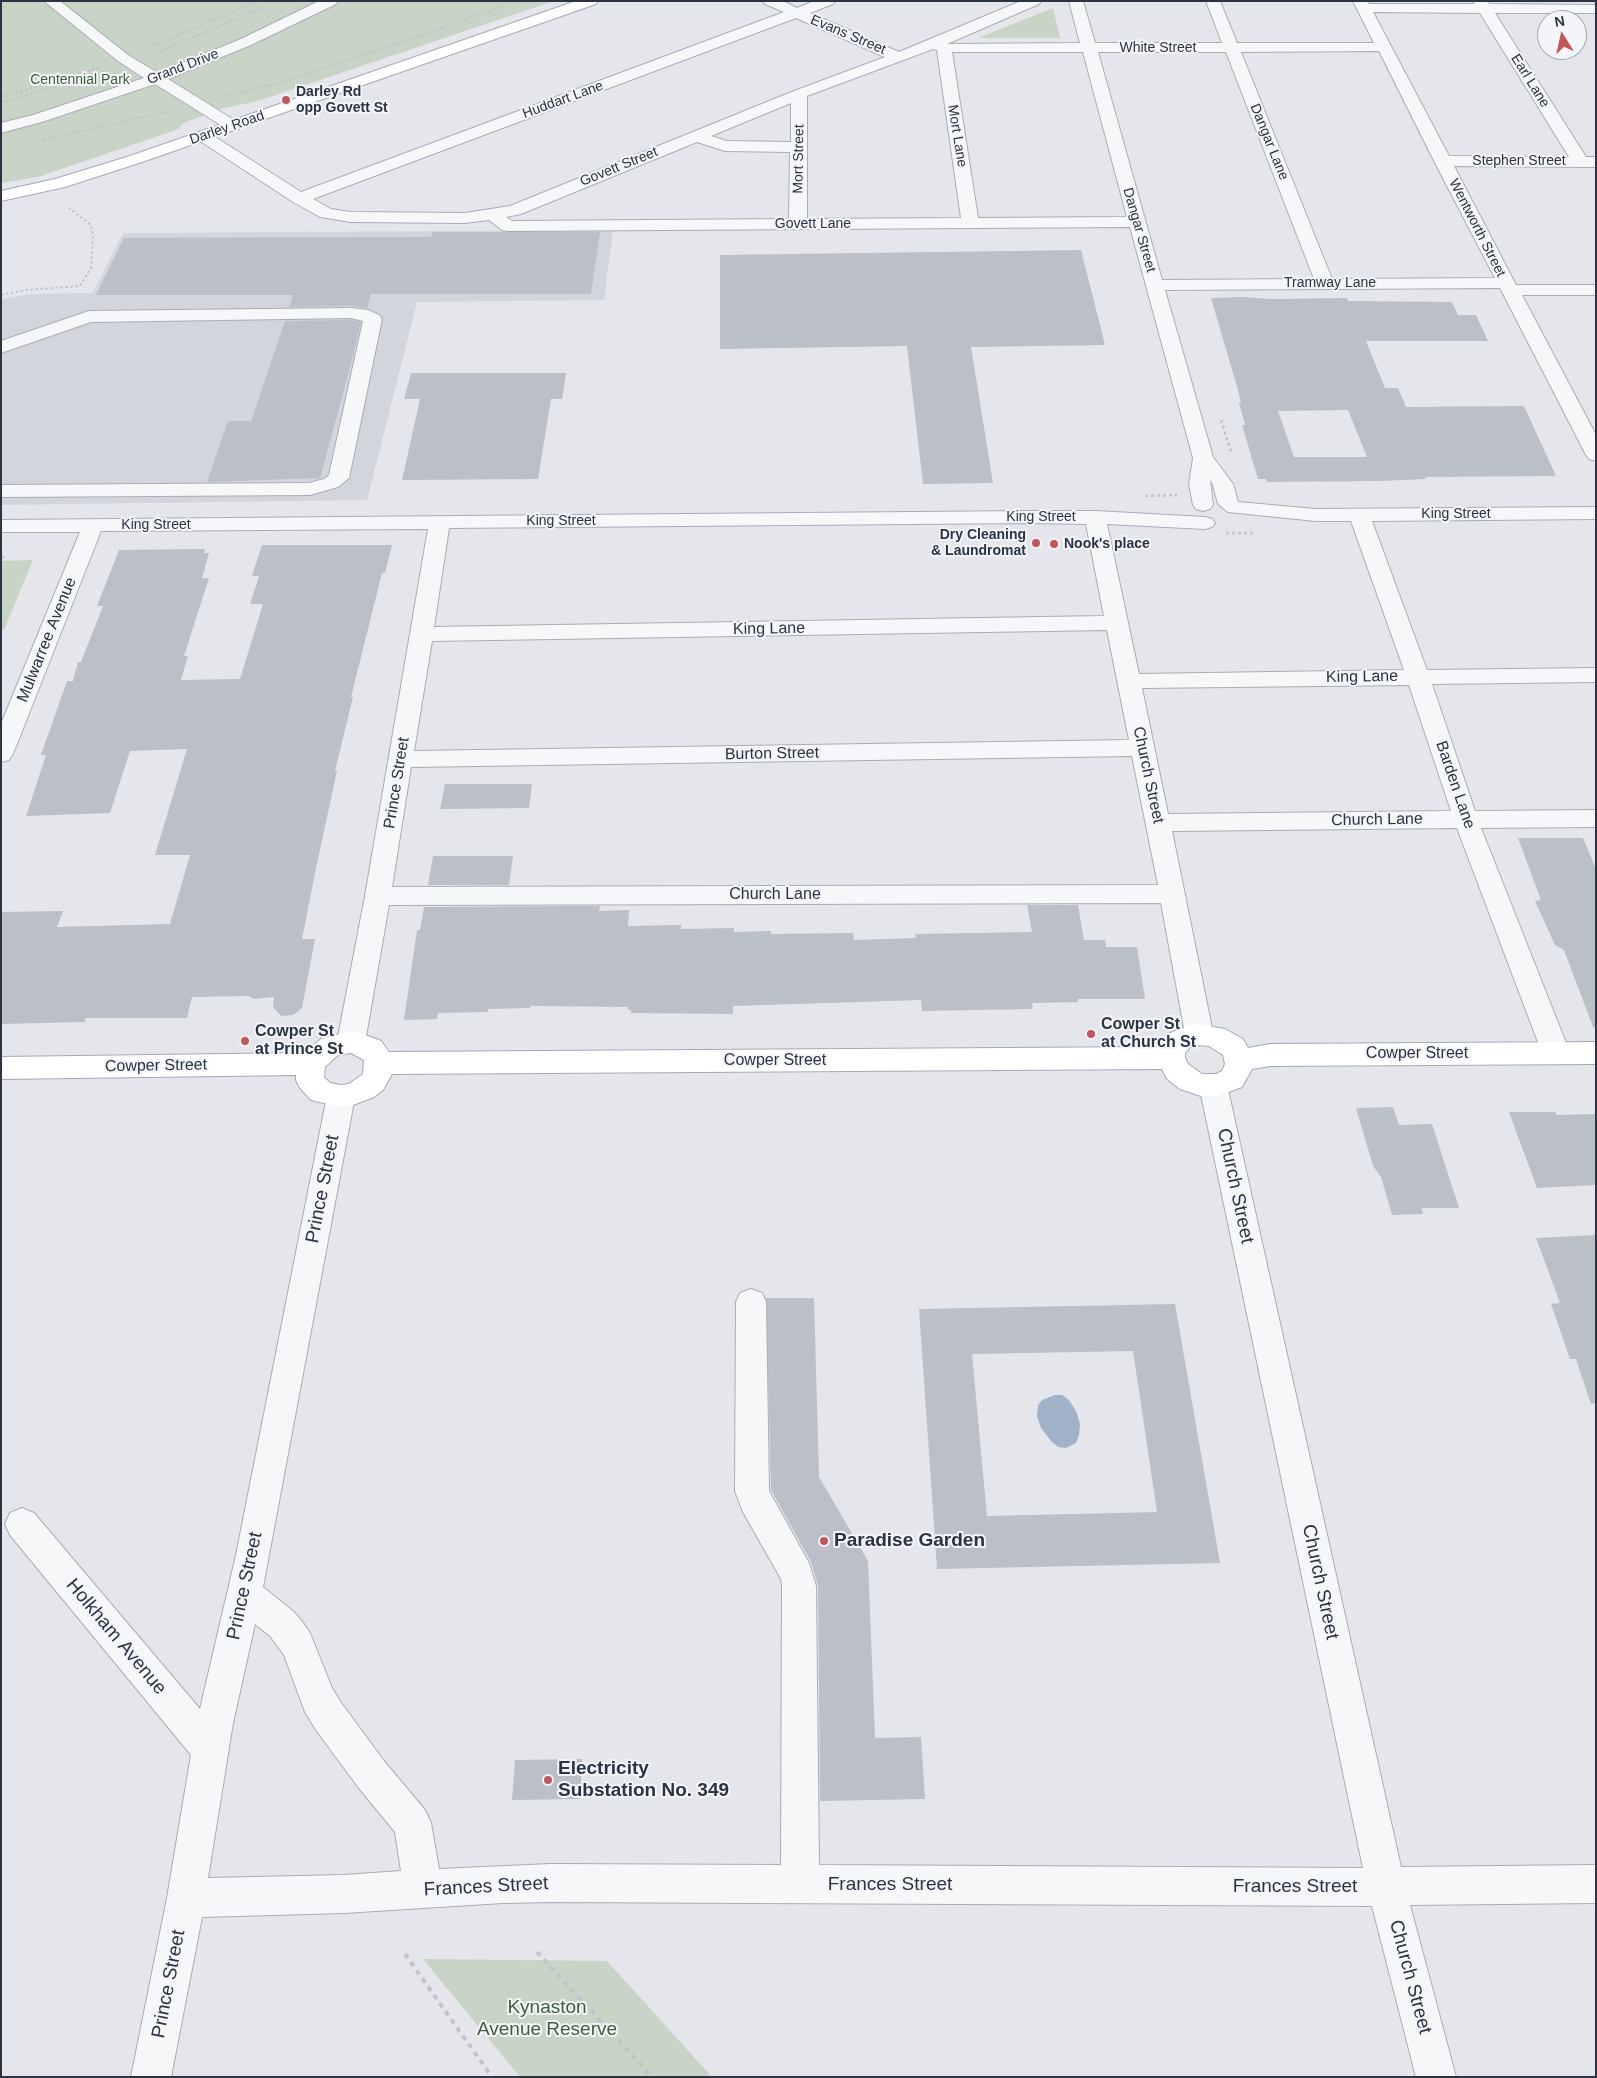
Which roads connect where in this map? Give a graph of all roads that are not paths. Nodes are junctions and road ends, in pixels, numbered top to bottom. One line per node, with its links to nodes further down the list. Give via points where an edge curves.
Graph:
1 (51, 1): 18 (street, via 126,61)
2 (332, 1): 18 (street, Grand Drive, via 246,42)
3 (591, 1): 20 (main road, Darley Road)
4 (770, 1): 12 (street, Evans Street)
5 (828, 1): 12 (street, Huddart Lane)
6 (1034, 1): 13 (street, Govett Street)
7 (1076, 1): 16 (street, Dangar Street)
8 (1213, 1): 14 (street, Dangar Lane)
9 (1361, 4): 10 (street); 15 (street, Wentworth Street)
10 (1483, 5): 11 (street); 26 (street, Earl Lane)
11 (1596, 9)
12 (797, 13): 17 (street, Evans Street); 28 (street, Huddart Lane)
13 (938, 46): 16 (street, White Street); 17 (street, Govett Street); 31 (street, Mort Lane)
14 (1231, 47): 15 (street, White Street); 16 (street, White Street); 33 (street, Dangar Lane)
15 (1383, 47): 25 (street, Wentworth Street)
16 (1090, 49): 30 (street, Dangar Street)
17 (899, 57): 19 (street, Govett Street)
18 (158, 78): 20 (street); 21 (street, Grand Drive)
19 (799, 94): 23 (street, Govett Street); 24 (street, Mort Street)
20 (233, 126): 22 (main road, Darley Road)
21 (1, 128)
22 (203, 136): 27 (main road, Darley Road, via 59,183); 28 (street, Govett Street)
23 (696, 136): 24 (street, via 725,146); 29 (street, Govett Street, via 515,210)
24 (800, 147): 32 (street, Mort Street)
25 (1442, 161): 26 (street, Stephen Street); 35 (street, Wentworth Street)
26 (1588, 162)
27 (1, 196)
28 (299, 198): 29 (street, Govett Street, via 326,213 351,217 466,218)
29 (492, 215): 32 (street, Govett Lane, via 508,226)
30 (1136, 222): 31 (street, Govett Lane); 34 (street, Dangar Street)
31 (970, 223): 32 (street, Govett Lane)
32 (798, 224)
33 (1325, 282): 34 (street, Tramway Lane); 35 (street, Tramway Lane)
34 (1154, 285): 39 (street, Dangar Street)
35 (1507, 286): 36 (street, Tramway Lane); 38 (street, Wentworth Street)
36 (1596, 290)
37 (1, 347): 40 (street, via 89,317 351,313 373,319 339,478 331,483 310,489)
38 (1596, 455)
39 (1203, 458): 41 (street, Dangar Street, via 1199,484); 42 (street, Dangar Street, via 1222,484)
40 (1, 491)
41 (1202, 512): 42 (street, King Street, via 1215,502); 45 (street, King Street, via 1150,521)
42 (1233, 512): 44 (street, King Street, via 1277,521 1316,515)
43 (1596, 513): 44 (street, King Street)
44 (1359, 515): 51 (street, Barden Lane)
45 (1095, 517): 46 (street, King Street); 49 (street, Church Street)
46 (440, 522): 47 (street, King Street); 50 (street, Prince Street)
47 (93, 525): 48 (street, King Street); 55 (street, Mulwarree Avenue)
48 (1, 526)
49 (1116, 623): 50 (street, King Lane); 53 (street, Church Street)
50 (421, 634): 56 (street, Prince Street)
51 (1418, 676): 52 (street, King Lane); 53 (street, King Lane); 58 (street, Barden Lane)
52 (1596, 676)
53 (1128, 681): 54 (street, Church Street)
54 (1142, 748): 56 (street, Burton Street); 59 (street, Church Street)
55 (1, 754)
56 (400, 759): 61 (street, Prince Street)
57 (1596, 818): 58 (street, Church Lane)
58 (1466, 820): 59 (street, Church Lane); 64 (street, Barden Lane)
59 (1158, 823): 60 (street, Church Street)
60 (1172, 894): 61 (street, Church Lane); 62 (street, Church Street)
61 (378, 896): 63 (street, Prince Street)
62 (1199, 1034): 66 (main road, via 1184,1037 1176,1043); 67 (main road, via 1210,1034 1225,1041 1233,1047)
63 (351, 1042): 68 (main road, via 371,1049); 69 (main road, via 332,1046)
64 (1556, 1053): 65 (main road, Cowper Street); 67 (main road, Cowper Street, via 1270,1055)
65 (1596, 1053)
66 (1171, 1058): 68 (main road, Cowper Street); 71 (main road, via 1177,1071 1185,1078 1202,1085)
67 (1239, 1060): 71 (main road, via 1235,1076)
68 (379, 1063): 72 (main road, via 373,1082 353,1094)
69 (311, 1064): 70 (main road, Cowper Street); 72 (main road, via 309,1072 314,1087 321,1092)
70 (1, 1068)
71 (1213, 1085): 79 (street, Church Street)
72 (341, 1096): 75 (street, Prince Street)
73 (751, 1302): 77 (street, via 752,1491 797,1575 799,1586)
74 (22, 1524): 76 (street, Holkham Avenue)
75 (244, 1593): 76 (street, Prince Street); 80 (street, via 292,1636 318,1699 329,1717 412,1823)
76 (210, 1749): 81 (street, Prince Street)
77 (800, 1884): 79 (street, Frances Street); 80 (street, Frances Street, via 551,1883)
78 (1596, 1884): 79 (street, Frances Street)
79 (1386, 1886): 83 (street, Church Street)
80 (422, 1889): 81 (street, Frances Street)
81 (186, 1898): 82 (street, Prince Street)
82 (151, 2077)
83 (1436, 2077)

